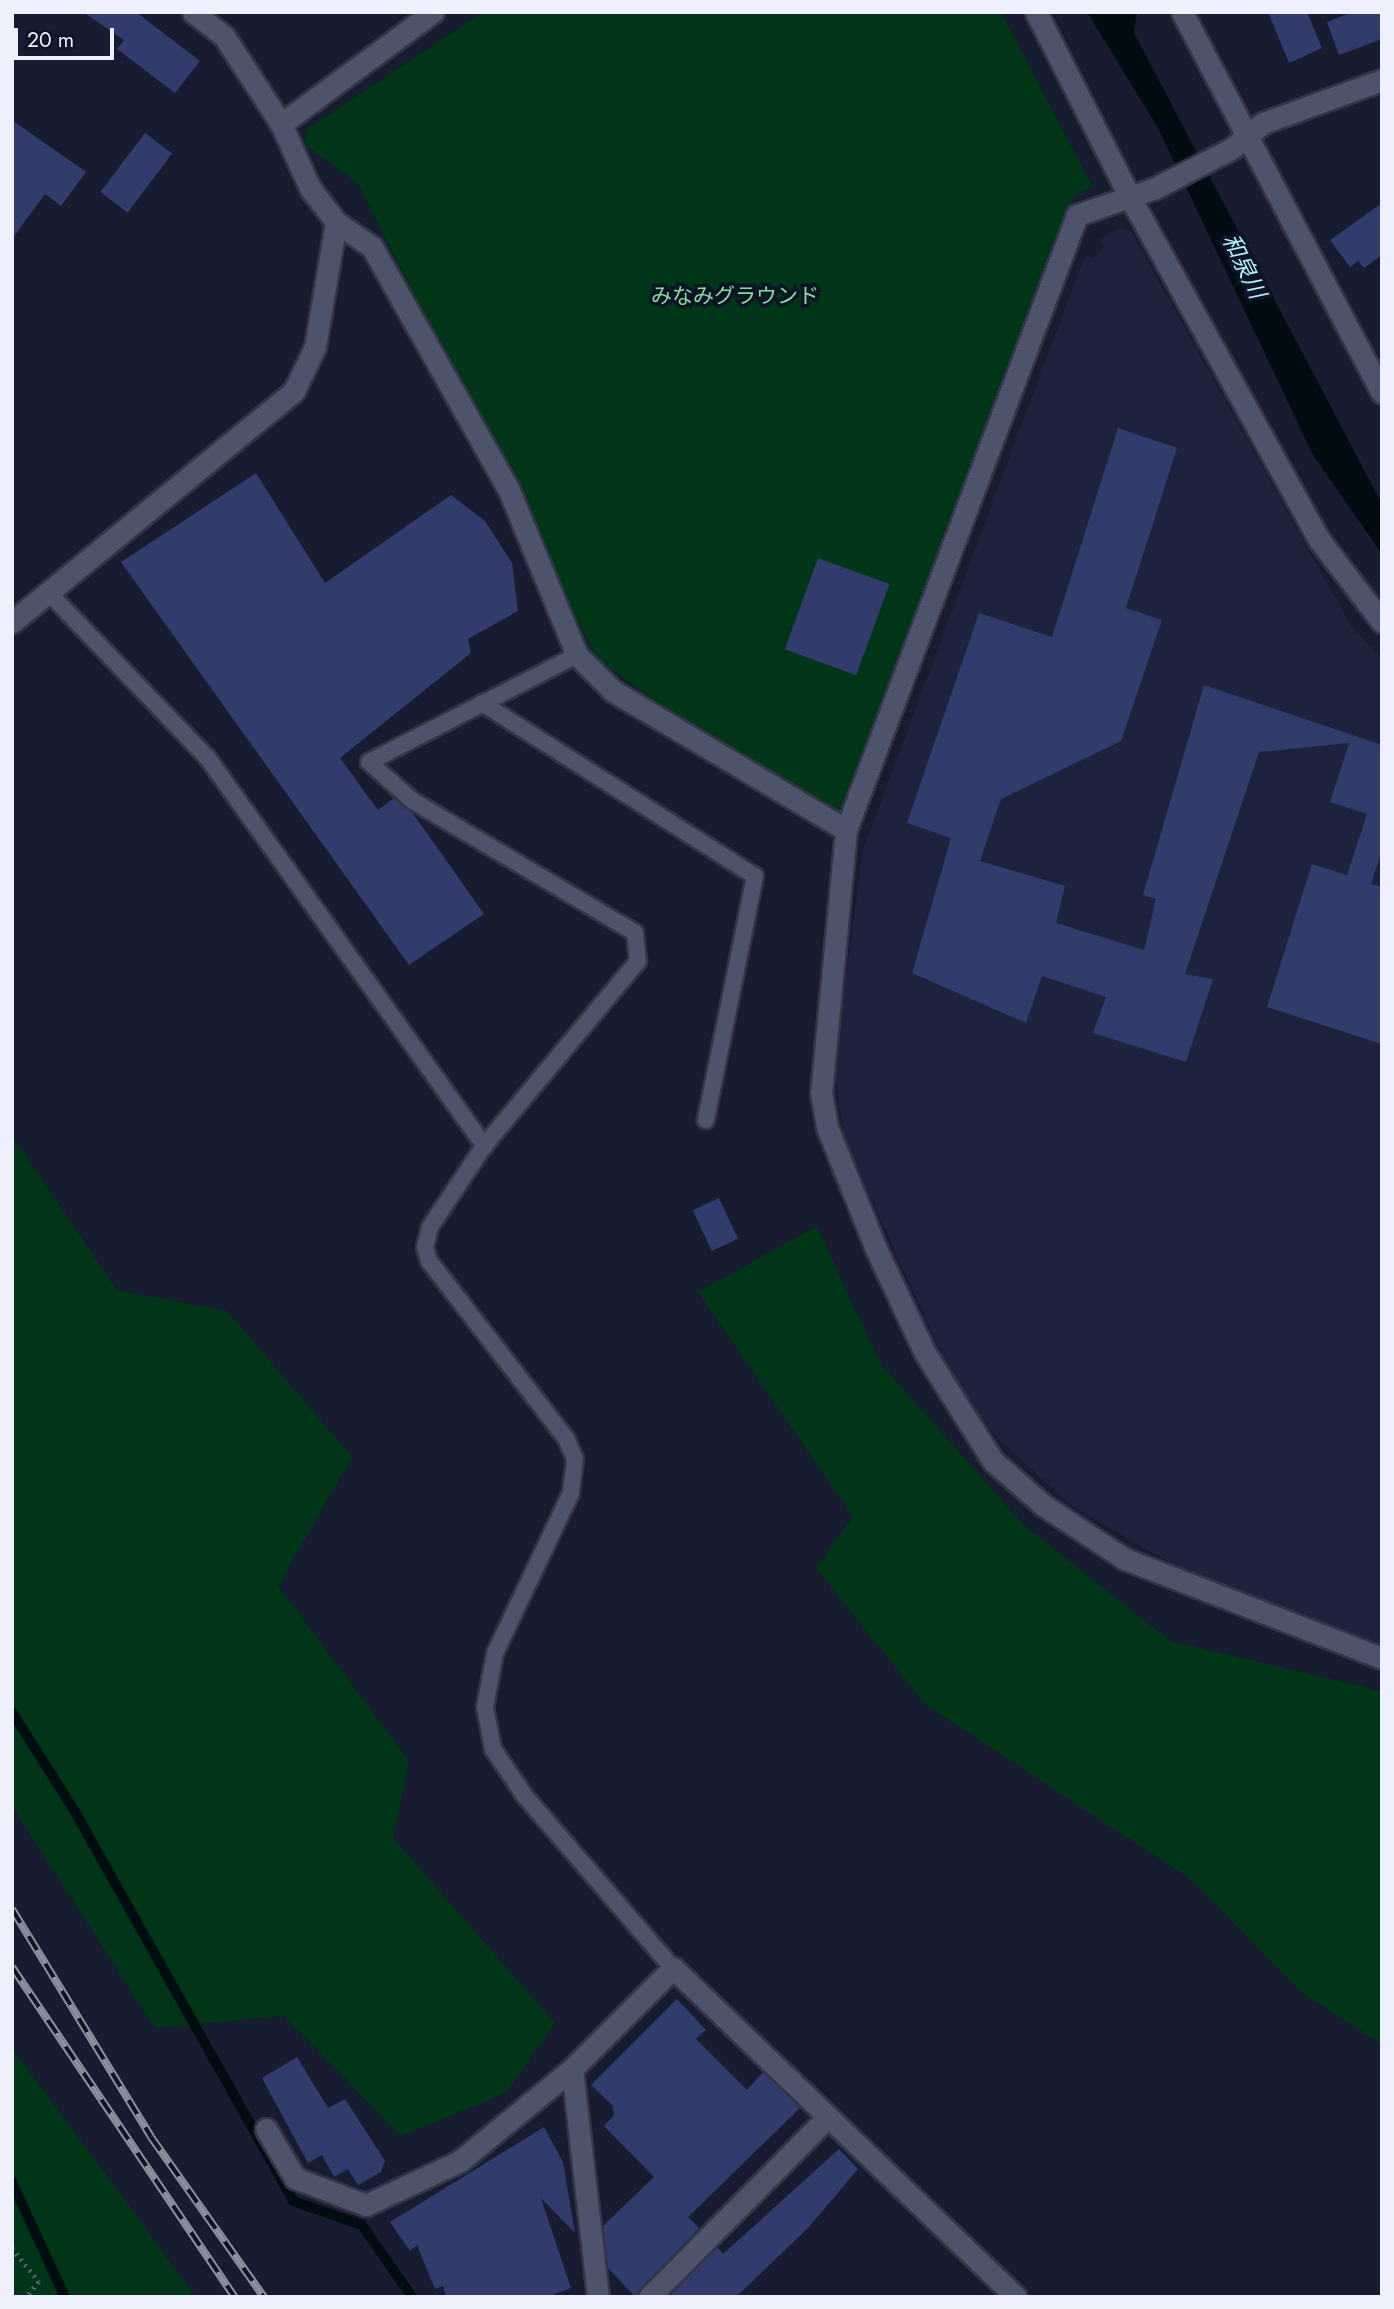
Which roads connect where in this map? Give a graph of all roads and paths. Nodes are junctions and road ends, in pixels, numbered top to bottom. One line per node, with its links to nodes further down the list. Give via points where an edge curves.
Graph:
1 (193, 12): 6 (street, via 224,36)
2 (433, 12): 6 (street)
3 (1037, 12): 8 (street)
4 (1182, 12): 7 (street)
5 (1382, 80): 7 (street, via 1285,114)
6 (281, 124): 9 (street, via 310,188)
7 (1247, 136): 8 (street, via 1229,150); 10 (street)
8 (1130, 199): 13 (street, via 1320,541); 16 (street, via 1077,215)
9 (336, 222): 11 (street, via 315,347 293,391); 14 (street, via 372,247 508,488)
10 (1382, 393)
11 (47, 591): 12 (street); 18 (lane, via 207,757)
12 (12, 622)
13 (1382, 622)
14 (577, 655): 15 (lane); 16 (street, via 613,691)
15 (482, 703): 17 (lane, via 755,876); 18 (lane, via 369,762 413,801 635,933 638,961)
16 (846, 830): 19 (street, via 821,1050 827,1127 925,1353 974,1437 1043,1505 1125,1559)
17 (706, 1120)
18 (485, 1146): 20 (lane, via 430,1227 426,1253 566,1438 575,1466 571,1493 495,1653 485,1707 493,1749 524,1795)
19 (1382, 1658)
20 (673, 1968): 21 (street); 22 (street)
21 (572, 2069): 23 (street, via 460,2161 366,2205 295,2178); 25 (street)
22 (828, 2117): 27 (street); 28 (street)
23 (266, 2129)
24 (13, 2248): 26 (path, via 39,2282)
25 (593, 2295)
26 (27, 2297)
27 (649, 2297)
28 (1016, 2297)

